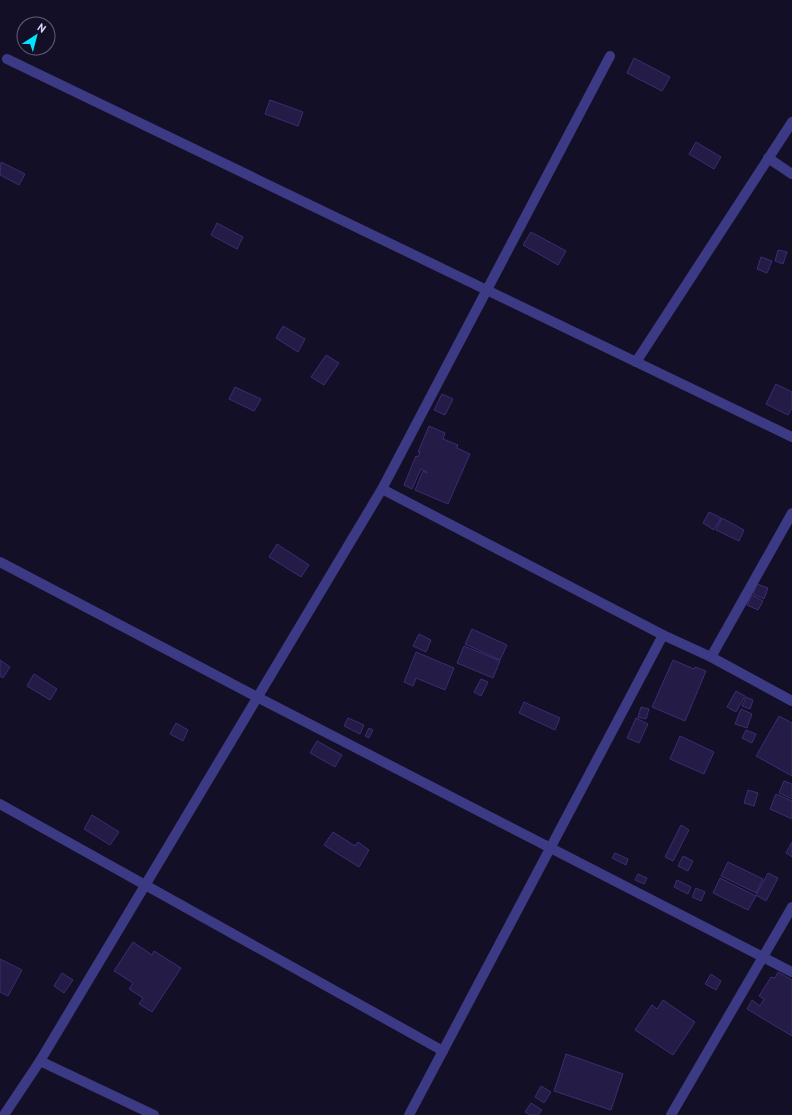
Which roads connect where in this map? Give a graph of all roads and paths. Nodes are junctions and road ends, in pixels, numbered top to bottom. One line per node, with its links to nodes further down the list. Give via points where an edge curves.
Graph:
1 (610, 56): 6 (street)
2 (7, 58): 6 (street)
3 (792, 122): 4 (street)
4 (768, 158): 5 (street); 7 (street)
5 (792, 174)
6 (487, 290): 7 (street); 9 (street)
7 (636, 362): 8 (street)
8 (792, 437)
9 (382, 489): 12 (street); 14 (street)
10 (792, 513): 13 (street)
11 (0, 562): 14 (street)
12 (663, 635): 13 (street); 17 (street)
13 (711, 657): 15 (street)
14 (257, 697): 17 (street); 18 (street)
15 (792, 701)
16 (0, 804): 18 (street)
17 (550, 848): 20 (street); 22 (street)
18 (145, 885): 22 (street); 23 (street)
19 (792, 907): 20 (street)
20 (762, 958): 21 (street); 27 (street)
21 (792, 972)
22 (443, 1051): 26 (street)
23 (40, 1061): 24 (street); 25 (street)
24 (4, 1115)
25 (154, 1115)
26 (409, 1115)
27 (672, 1115)

